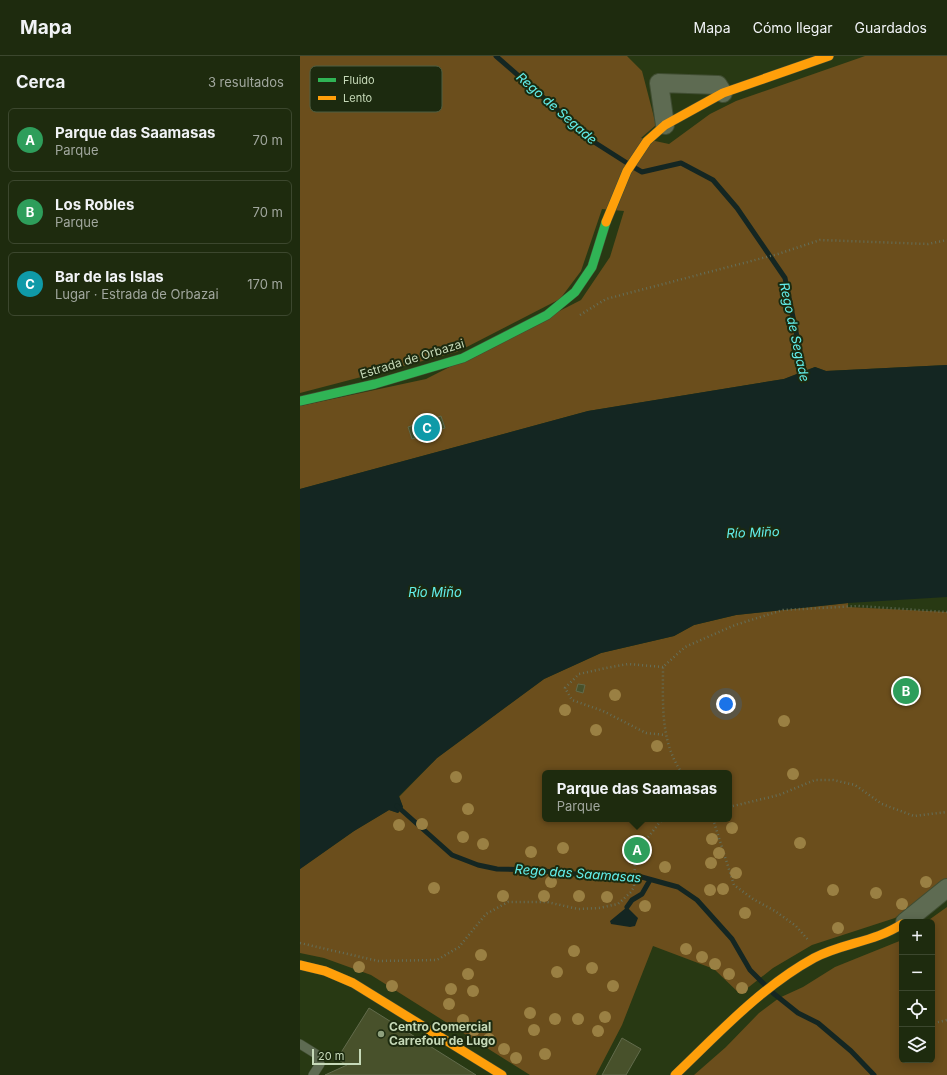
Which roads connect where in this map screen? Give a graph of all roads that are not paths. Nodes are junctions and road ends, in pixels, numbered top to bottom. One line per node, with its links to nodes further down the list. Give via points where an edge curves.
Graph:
1 (830, 56): 2 (street, Estrada de Orbazai)
2 (807, 60): 3 (street, Estrada de Orbazai)
3 (723, 93): 4 (street, Estrada de Orbazai); 4 (street, via 718,86 659,83)
4 (666, 125): 5 (street, Estrada de Orbazai, via 647,141 627,171 610,211 592,267 575,292 547,315 463,358 375,384)
5 (300, 401)
6 (947, 888): 7 (street)
7 (909, 919)
8 (899, 926): 13 (street, via 889,932 816,957 745,1009)
9 (300, 966): 12 (street, via 326,971 354,983)
10 (300, 1044): 11 (lane, via 316,1054 320,1064)
11 (313, 1075)
12 (502, 1075)
13 (675, 1075)

